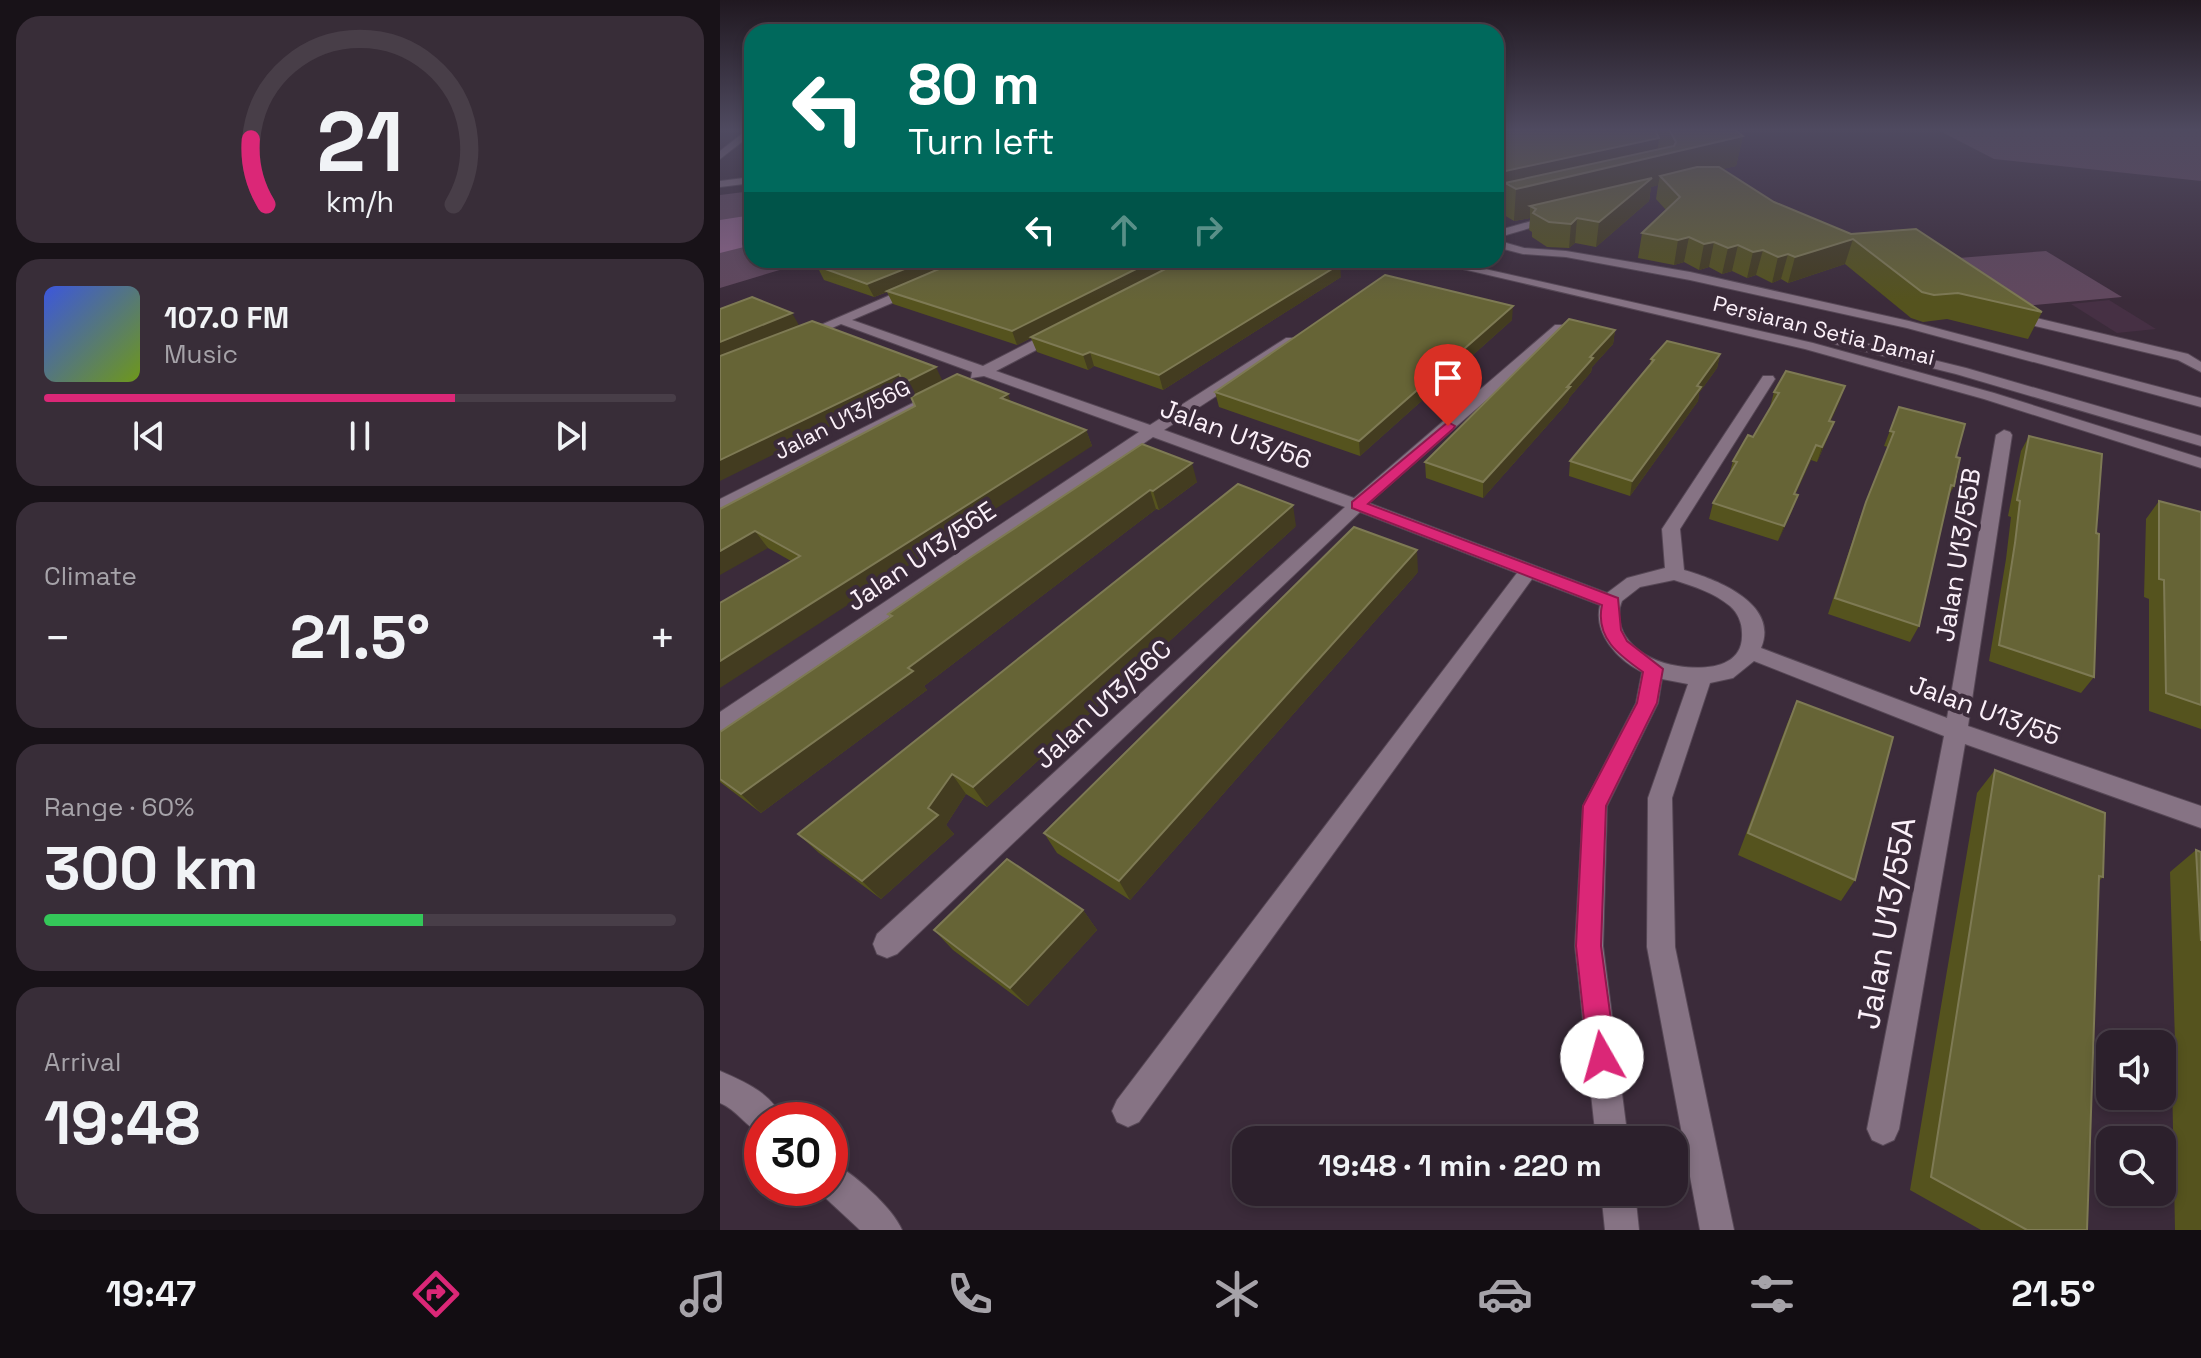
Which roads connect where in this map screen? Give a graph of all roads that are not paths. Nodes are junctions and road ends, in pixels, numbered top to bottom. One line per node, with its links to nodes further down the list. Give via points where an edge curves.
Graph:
1 (744, 189): 2 (street)
2 (720, 192)
3 (1542, 200): 4 (street)
4 (1504, 209)
5 (1572, 213): 6 (street)
6 (1504, 232)
7 (1504, 245): 20 (street, via 1690,276 1909,325)
8 (1465, 268): 26 (street, Persiaran Setia Damai, via 1808,346)
9 (1504, 268): 20 (street, Persiaran Setia Damai)
10 (926, 284): 12 (street)
11 (1998, 310): 17 (street, via 2183,357)
12 (841, 320): 16 (street); 18 (street, Jalan U13/56)
13 (1560, 328): 27 (street, Jalan U13/56C)
14 (1065, 329): 18 (street, Jalan U13/56G)
15 (1299, 335): 23 (street, Jalan U13/56E)
16 (787, 341)
17 (2201, 368)
18 (984, 371): 23 (street, Jalan U13/56); 28 (street, Jalan U13/56G)
19 (1768, 379): 30 (street, via 1671,529)
20 (2065, 384): 21 (street, Persiaran Setia Damai); 21 (street)
21 (2103, 394): 22 (street); 25 (street, Persiaran Setia Damai)
22 (2201, 403)
23 (1152, 431): 27 (street, Jalan U13/56); 35 (street, Jalan U13/56E)
24 (2004, 435): 36 (street, Jalan U13/55B)
25 (2201, 441)
26 (2201, 463)
27 (1357, 505): 29 (street, Jalan U13/56); 38 (street, Jalan U13/56C)
28 (720, 506)
29 (1529, 570): 31 (street, Jalan U13/56); 41 (street)
30 (1675, 574): 31 (street, via 1635,580); 32 (street, via 1721,587 1739,601 1756,635)
31 (1611, 602): 33 (street, via 1611,631 1620,645)
32 (1751, 652): 34 (street, via 1740,665); 36 (street, Jalan U13/55)
33 (1653, 669): 34 (street); 42 (street, via 1647,703 1595,806 1589,946)
34 (1701, 678): 48 (street, via 1660,798 1661,947)
35 (720, 724)
36 (1956, 731): 37 (street, Jalan U13/55); 43 (street, Jalan U13/55A)
37 (2201, 817)
38 (887, 944)
39 (720, 1087): 40 (street)
40 (748, 1102)
41 (1128, 1111)
42 (1610, 1126)
43 (1883, 1129)
44 (848, 1196): 46 (street)
45 (1619, 1206): 47 (street)
46 (885, 1230)
47 (1622, 1230)
48 (1717, 1230)

